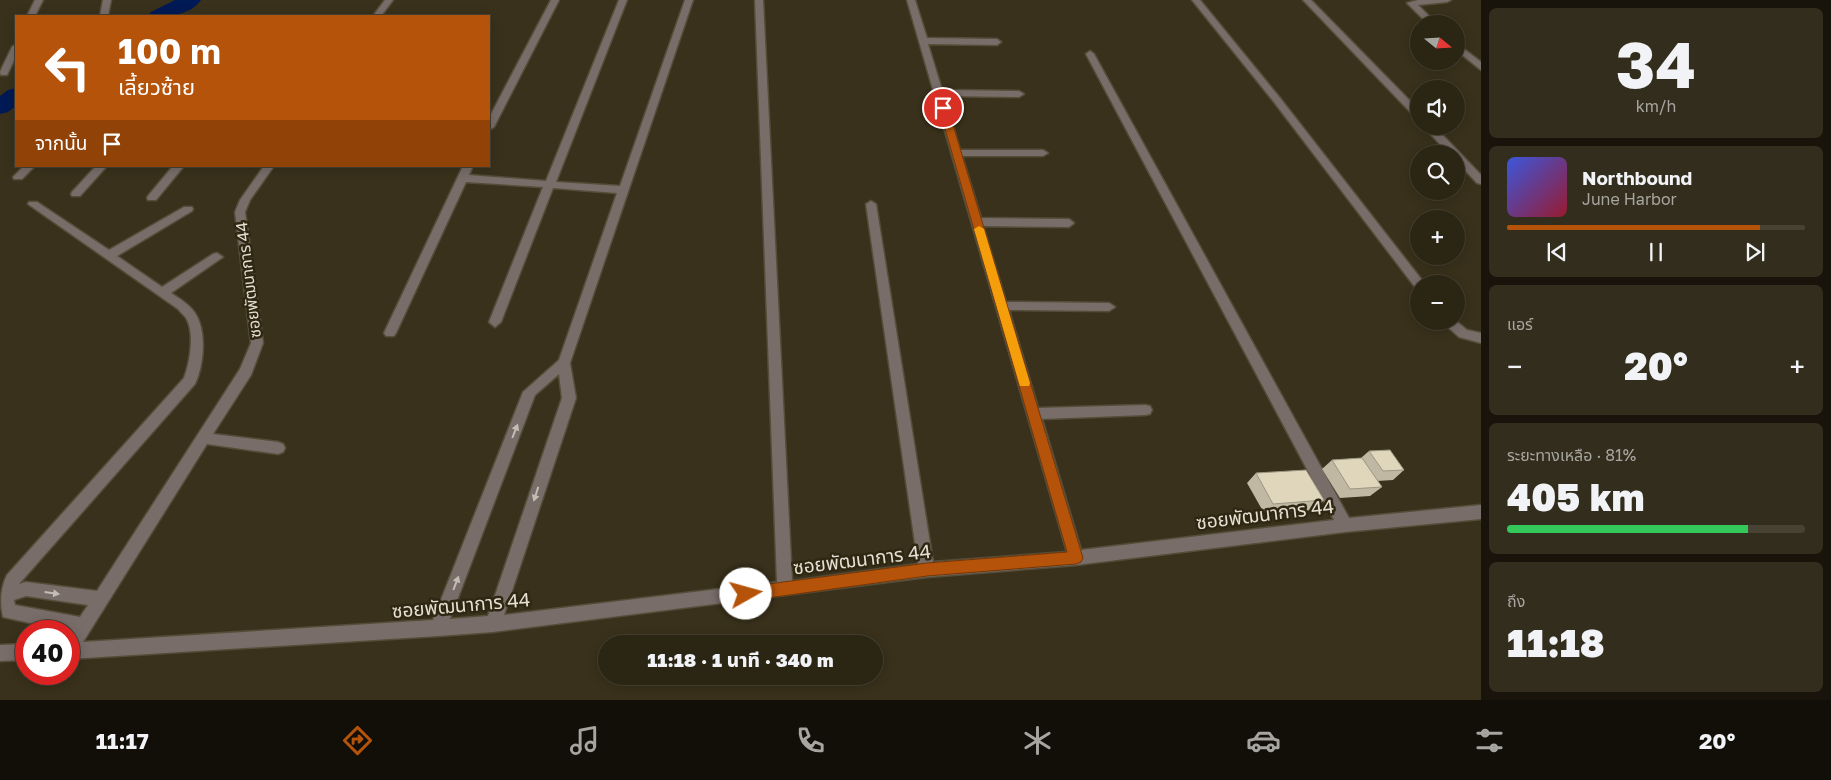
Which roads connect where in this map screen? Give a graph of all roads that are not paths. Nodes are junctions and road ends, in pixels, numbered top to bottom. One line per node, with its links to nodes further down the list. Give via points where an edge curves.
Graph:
1 (39, 0): 12 (street)
2 (107, 0): 13 (street)
3 (389, 0): 14 (street)
4 (554, 0): 27 (street)
5 (622, 0): 41 (street)
6 (689, 0): 42 (street)
7 (758, 0): 69 (street)
8 (912, 0): 16 (street)
9 (1196, 0): 52 (street)
10 (1306, 0): 26 (street)
11 (1448, 0): 15 (street, via 1412,3)
12 (32, 15)
13 (104, 15)
14 (378, 15)
15 (1424, 15)
16 (924, 41): 17 (street); 24 (street)
17 (997, 42)
18 (15, 49): 23 (street)
19 (1465, 53): 21 (street)
20 (1090, 54): 66 (street)
21 (1481, 67)
22 (15, 69): 23 (street)
23 (2, 74)
24 (939, 93): 25 (street); 30 (street)
25 (1019, 94)
26 (1410, 107)
27 (490, 125)
28 (1437, 135): 29 (street)
29 (1447, 145)
30 (956, 153): 31 (street); 48 (street)
31 (1043, 153)
32 (1465, 163): 40 (street)
33 (29, 167): 38 (street)
34 (101, 167): 43 (street)
35 (178, 167): 44 (street)
36 (269, 167): 63 (street, ซอยพัฒนาการ 44, via 240,212 257,342 246,371)
37 (468, 167): 39 (street)
38 (18, 177)
39 (462, 178): 41 (street); 58 (street)
40 (1481, 180)
41 (548, 184): 42 (street); 56 (street)
42 (625, 190): 60 (street)
43 (76, 194)
44 (152, 198)
45 (34, 204): 50 (street)
46 (871, 204): 68 (street)
47 (188, 209): 50 (street)
48 (977, 222): 49 (street); 54 (street)
49 (1070, 223)
50 (109, 255): 53 (street)
51 (217, 258): 53 (street)
52 (1412, 275)
53 (163, 292): 70 (street, via 192,318 196,353 190,380 27,562)
54 (1002, 306): 55 (street); 62 (street)
55 (1109, 307)
56 (495, 322)
57 (1457, 330): 59 (street)
58 (390, 333)
59 (1481, 338)
60 (564, 363): 72 (street, one-way to 72, via 569,398); 74 (street, one-way to 60, via 530,392)
61 (1145, 410): 62 (street)
62 (1034, 414): 67 (street)
63 (204, 438): 64 (street); 71 (street, ซอยพัฒนาการ 44)
64 (278, 448)
65 (1481, 512): 66 (street, ซอยพัฒนาการ 44)
66 (1345, 525): 67 (street, ซอยพัฒนาการ 44)
67 (1076, 558): 68 (street, ซอยพัฒนาการ 44)
68 (927, 570): 69 (street, ซอยพัฒนาการ 44)
69 (785, 589): 72 (street, ซอยพัฒนาการ 44)
70 (5, 595): 71 (street, one-way to 71, via 26,589); 73 (street, via 9,612)
71 (100, 599): 73 (street, ซอยพัฒนาการ 44)
72 (493, 624): 74 (street, ซอยพัฒนาการ 44)
73 (83, 626): 75 (street, ซอยพัฒนาการ 44)
74 (438, 628): 76 (street, ซอยพัฒนาการ 44)
75 (80, 631)
76 (80, 649)
77 (15, 652): 78 (street)
78 (0, 653)

